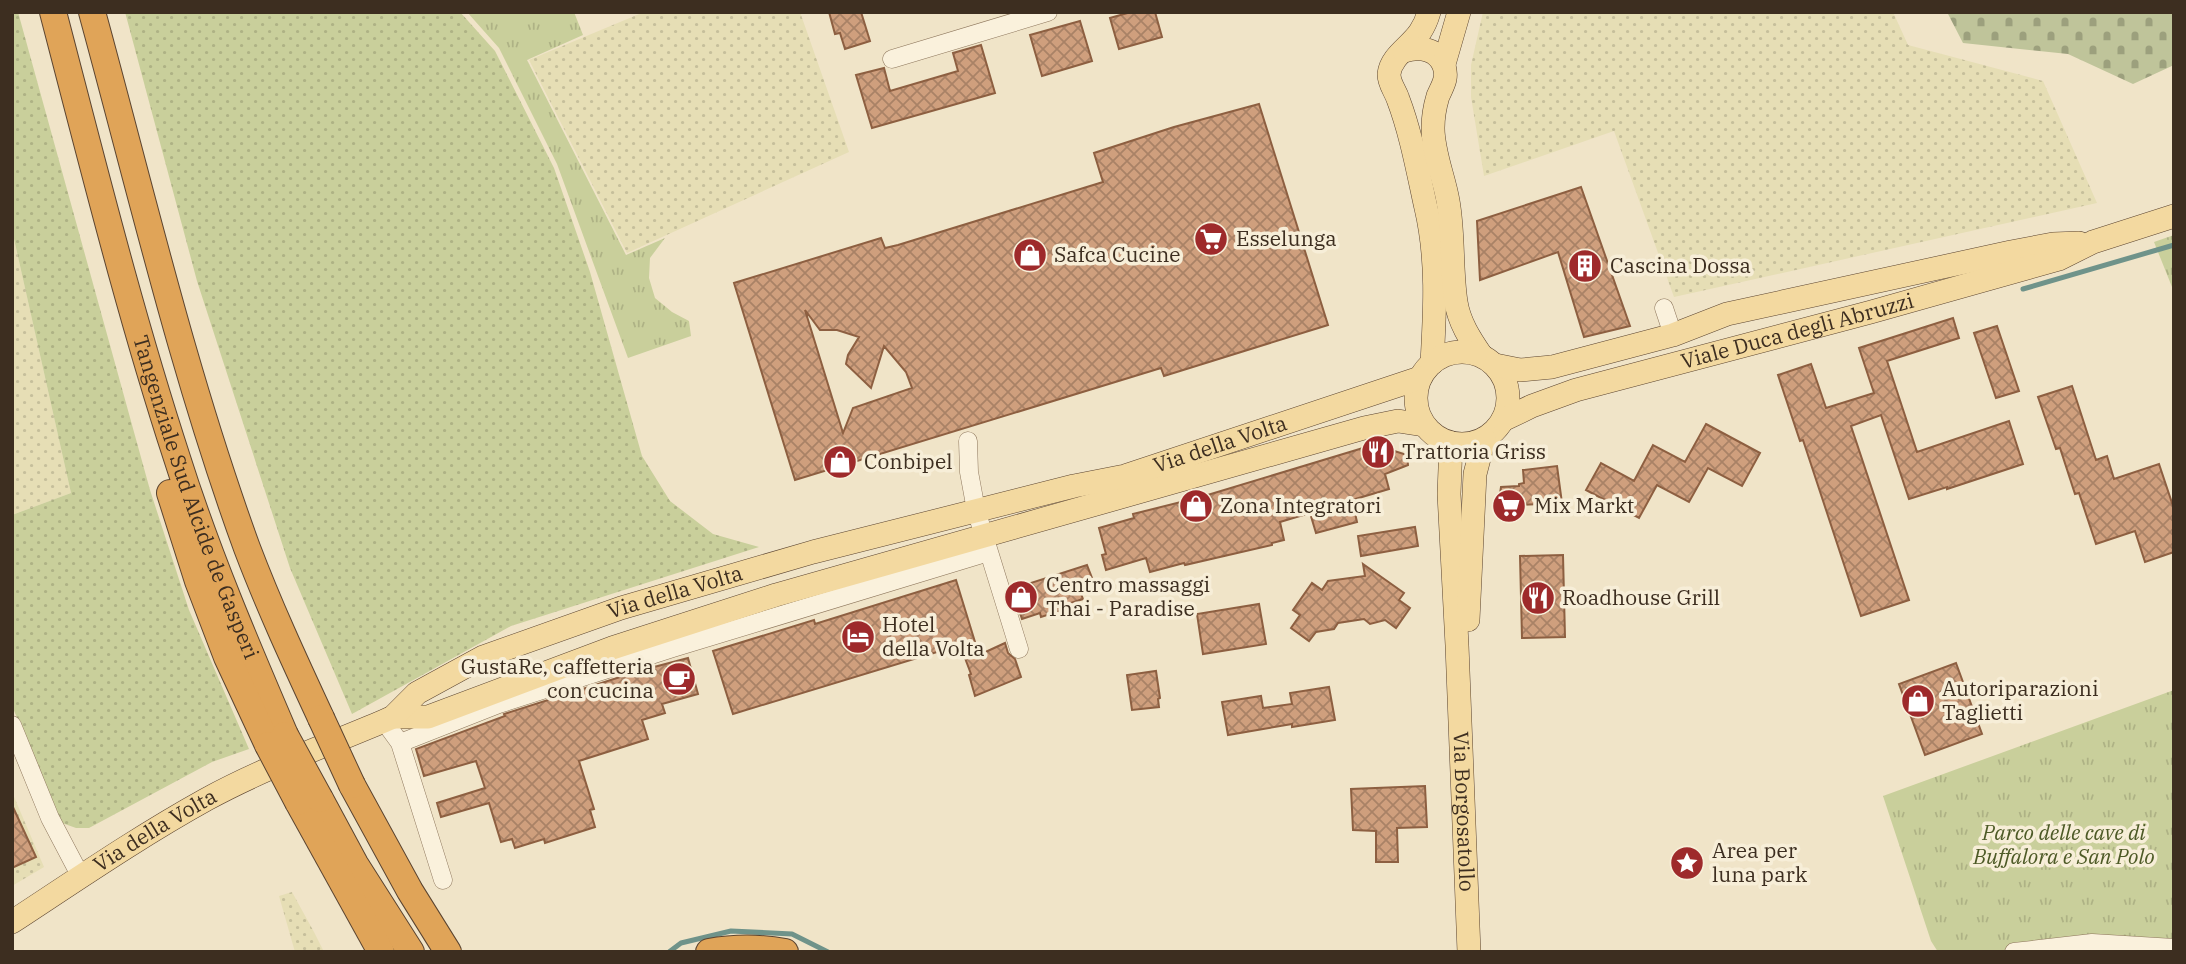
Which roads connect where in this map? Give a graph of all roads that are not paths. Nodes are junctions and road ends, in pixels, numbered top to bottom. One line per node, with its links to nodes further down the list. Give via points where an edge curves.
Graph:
1 (53, 12): 29 (highway, Tangenziale Sud Alcide de Gasperi, bridge, via 118,262 176,457 276,740)
2 (92, 12): 36 (highway, Tangenziale Sud Alcide de Gasperi, bridge, via 212,446 252,561 352,785)
3 (1048, 12): 7 (street)
4 (1429, 12): 6 (main road)
5 (1455, 16): 8 (main road)
6 (1404, 51): 8 (main road, via 1423,48); 10 (main road, via 1396,57 1389,76)
7 (892, 59)
8 (1444, 64): 9 (main road, via 1446,75)
9 (1439, 95): 10 (main road, via 1423,104 1405,102); 15 (main road, via 1433,140 1452,225 1456,303 1466,331)
10 (1398, 96): 16 (main road, via 1434,253 1436,305)
11 (2174, 216): 12 (main road, Viale Duca degli Abruzzi)
12 (2093, 242): 14 (main road, Viale Duca degli Abruzzi, via 2011,252 1727,314); 17 (main road, Viale Duca degli Abruzzi, via 2059,259 1576,390)
13 (1664, 308): 14 (street)
14 (1673, 335): 15 (main road, Viale Duca degli Abruzzi, via 1552,367 1520,370)
15 (1488, 360): 16 (main road, Via della Volta, via 1460,352 1440,357); 17 (main road, via 1507,385)
16 (1426, 370): 18 (main road, via 1416,390); 22 (main road, Via della Volta, via 1125,476)
17 (1503, 420): 19 (main road)
18 (1424, 425): 21 (main road, Via della Volta); 23 (main road, Via della Volta, via 1398,421 1364,428)
19 (1484, 439): 21 (main road); 25 (main road, Via Borgosatollo, via 1475,474 1469,615)
20 (968, 441): 22 (street, via 968,472)
21 (1451, 443): 25 (main road, Via Borgosatollo, via 1449,494)
22 (976, 510): 23 (street); 26 (main road, Via della Volta, via 621,608 483,657 417,693)
23 (986, 544): 24 (street); 26 (main road, Via della Volta, via 776,595 612,648 428,717); 28 (street, Via della Volta, via 499,704)
24 (1019, 649)
25 (1458, 674): 39 (main road, Via Borgosatollo)
26 (388, 719): 28 (street); 30 (main road, Via della Volta, via 208,799)
27 (12, 725): 30 (street, Via della Volta, via 50,818)
28 (400, 743): 31 (street)
29 (309, 801): 34 (highway); 35 (highway, Tangenziale Sud Alcide de Gasperi)
30 (81, 877): 32 (main road, Via della Volta)
31 (443, 880)
32 (12, 922)
33 (2174, 948): 40 (street, via 2092,943)
34 (381, 952)
35 (411, 952)
36 (448, 952)
37 (709, 952): 38 (highway, via 732,947)
38 (785, 952)
39 (1469, 952)
40 (2014, 952)

